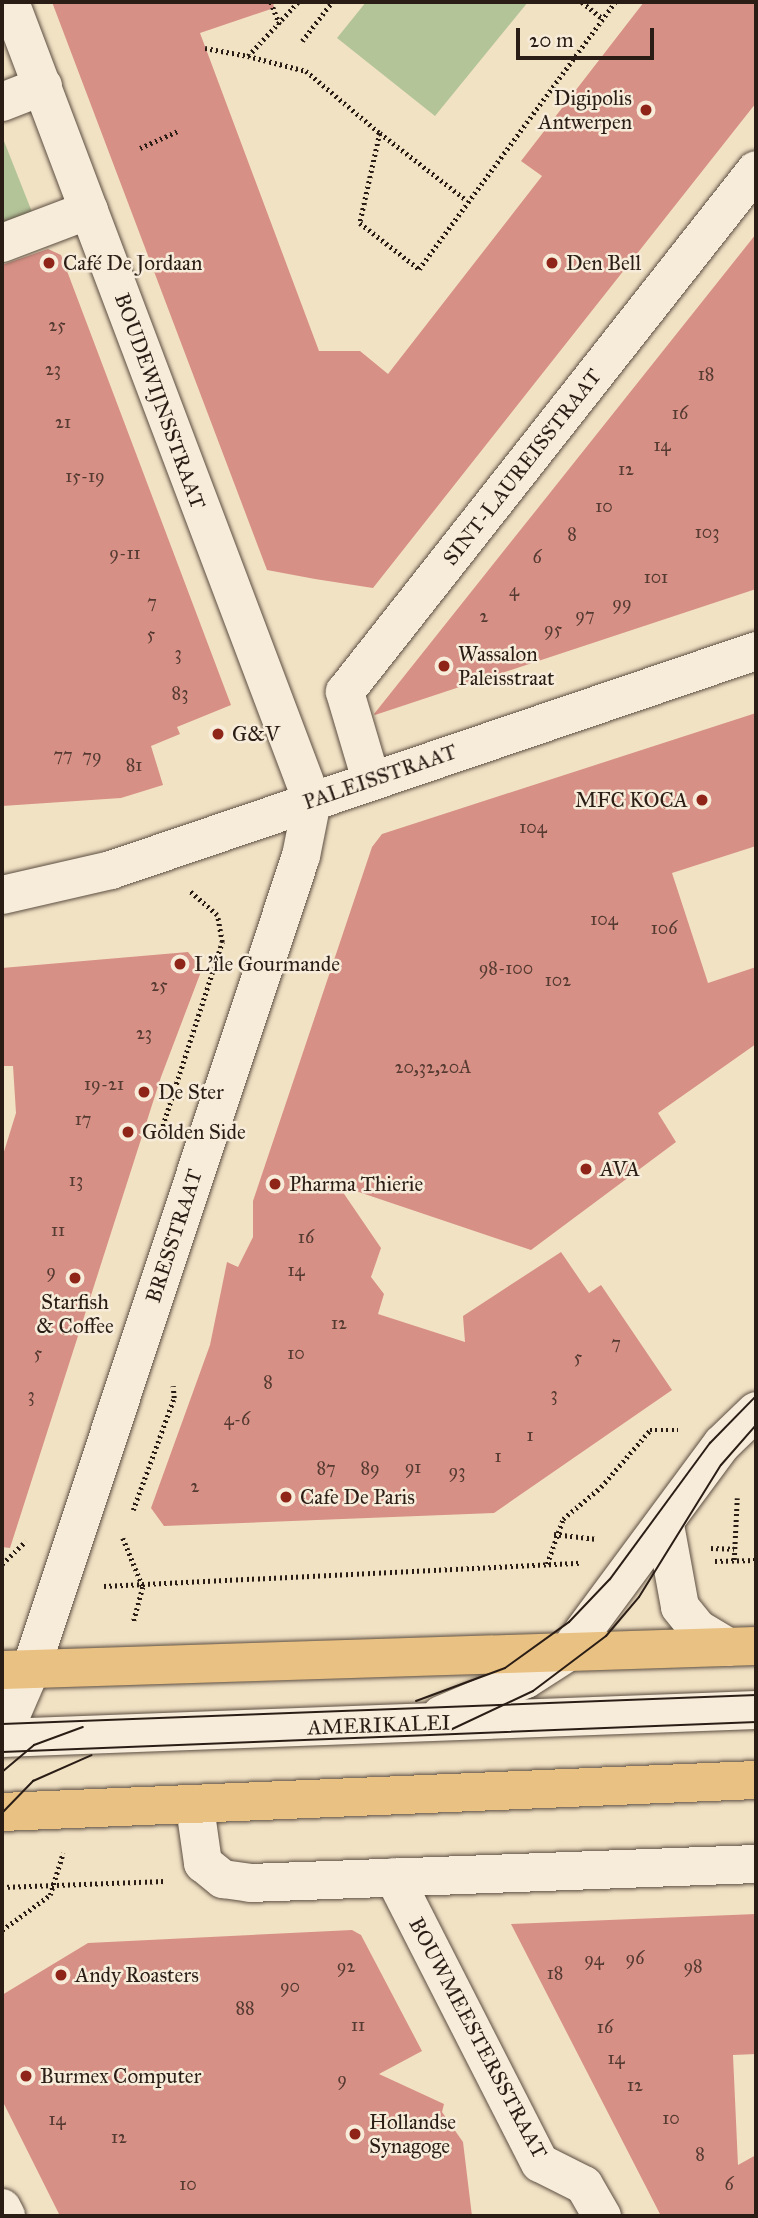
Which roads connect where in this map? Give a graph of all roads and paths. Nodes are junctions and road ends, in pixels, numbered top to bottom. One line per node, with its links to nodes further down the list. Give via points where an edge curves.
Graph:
1 (10, 2): 12 (street, BOUDEWIJNSSTRAAT)
2 (271, 2): 8 (path)
3 (298, 2): 8 (path)
4 (332, 2): 9 (path)
5 (582, 2): 7 (path)
6 (615, 2): 7 (path)
7 (602, 18): 18 (path)
8 (280, 26): 11 (path)
9 (302, 41)
10 (205, 48): 11 (path)
11 (248, 55): 15 (path, via 306,71)
12 (43, 86): 13 (street); 19 (street, BOUDEWIJNSSTRAAT)
13 (2, 102)
14 (178, 131): 16 (path)
15 (380, 133): 18 (path); 18 (path, via 360,223 419,269)
16 (140, 148)
17 (756, 170): 22 (street, SINT-LAUREISSTRAAT, via 345,692)
18 (466, 199)
19 (89, 210): 20 (street); 23 (street, BOUDEWIJNSSTRAAT)
20 (2, 243)
21 (756, 651): 22 (street, PALEISSTRAAT)
22 (371, 780): 23 (street, PALEISSTRAAT)
23 (312, 801): 25 (street, PALEISSTRAAT, via 111,870); 37 (street, BRESSTRAAT, via 301,856)
24 (183, 888): 26 (path, via 217,915 222,942)
25 (2, 895)
26 (158, 1138)
27 (172, 1378): 30 (path, via 174,1398)
28 (746, 1421): 31 (street); 36 (path, via 650,1430 601,1487 563,1518 547,1564)
29 (740, 1486): 34 (path, via 734,1560)
30 (129, 1520)
31 (665, 1525): 38 (street, via 665,1553 680,1607 698,1629); 39 (street)
32 (30, 1530): 35 (path, via 26,1543)
33 (125, 1532): 36 (path, via 122,1545)
34 (756, 1560)
35 (2, 1564)
36 (143, 1587): 37 (path); 40 (path)
37 (57, 1588): 41 (street, BRESSTRAAT)
38 (742, 1646): 39 (main road)
39 (568, 1652): 40 (main road); 43 (street, via 526,1679)
40 (121, 1666): 41 (main road)
41 (16, 1669): 44 (street, BRESSTRAAT)
42 (756, 1710): 43 (street, AMERIKALEI)
43 (418, 1724): 44 (street, AMERIKALEI)
44 (2, 1737)
45 (756, 1780): 46 (main road)
46 (195, 1807): 47 (main road); 50 (street, via 199,1854)
47 (76, 1811): 48 (main road); 52 (path)
48 (2, 1812)
49 (756, 1864): 51 (street)
50 (212, 1871): 51 (street, via 250,1882); 52 (path, via 187,1881)
51 (394, 1877): 57 (street, BOUWMEESTERSSTRAAT, via 540,2163 584,2185)
52 (53, 1885): 53 (path); 54 (path, via 50,1895)
53 (2, 1887)
54 (2, 1930)
55 (2, 2208): 56 (street)
56 (6, 2216)
57 (602, 2216)

